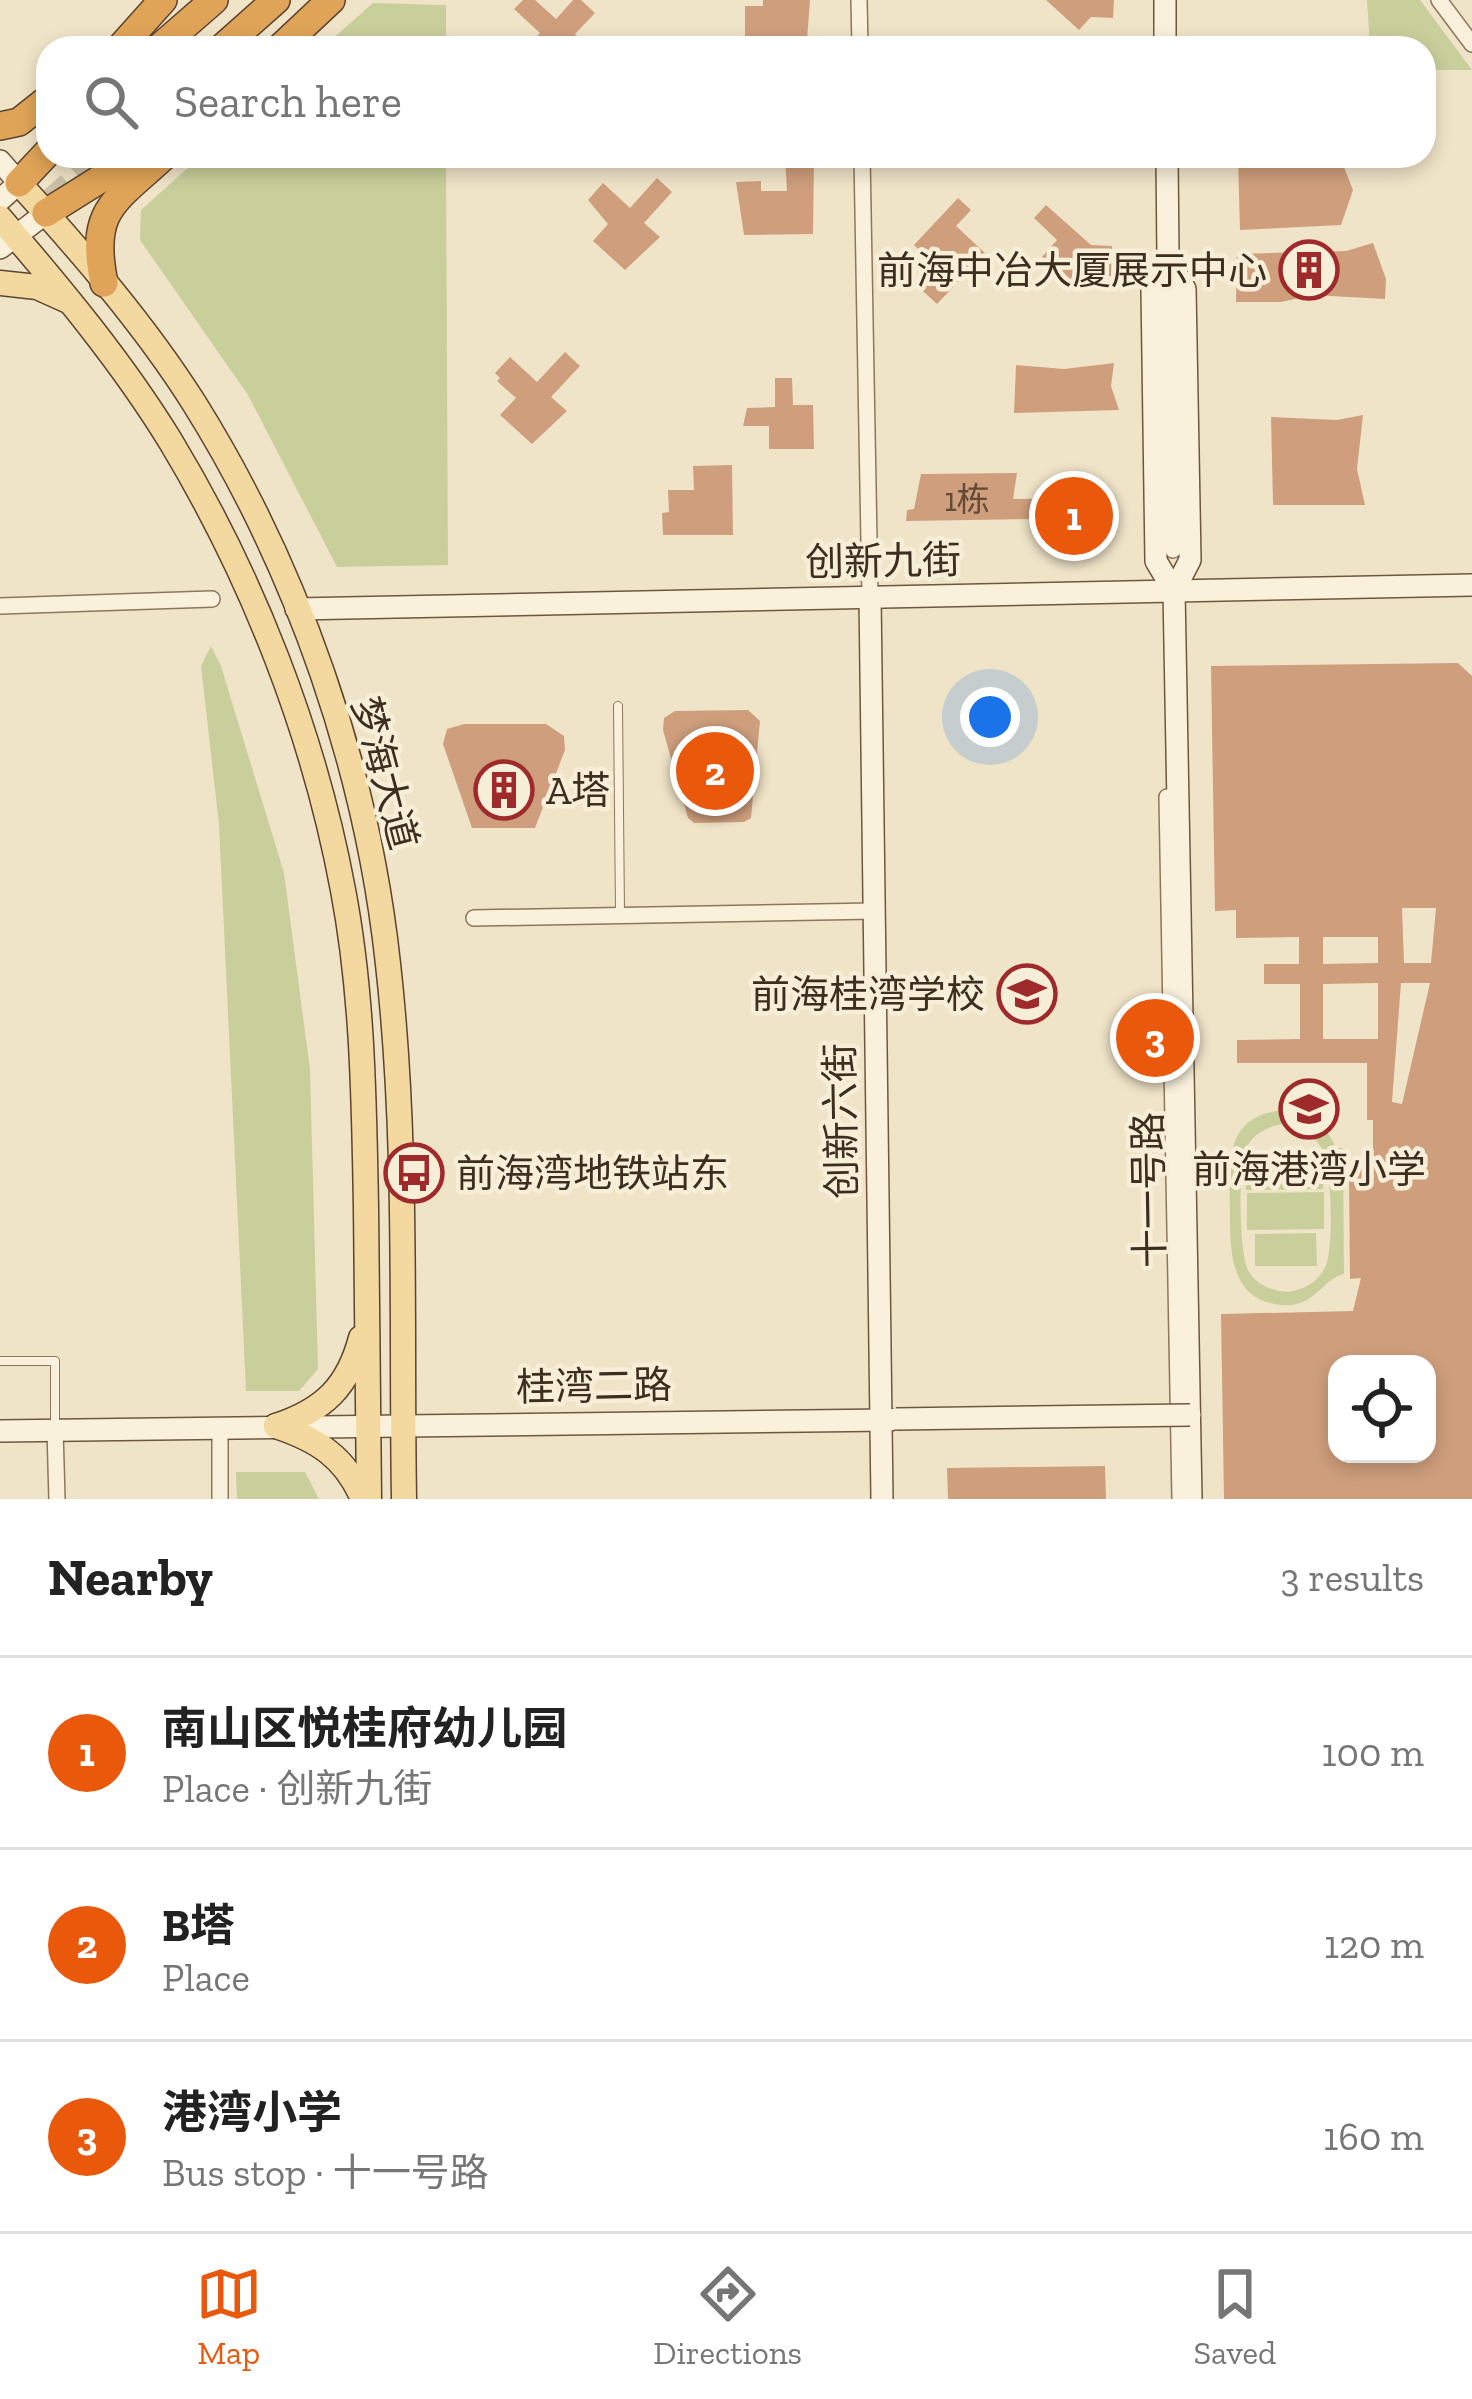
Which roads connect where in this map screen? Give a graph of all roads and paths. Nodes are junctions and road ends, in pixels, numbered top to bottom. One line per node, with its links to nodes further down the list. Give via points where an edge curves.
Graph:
1 (214, 0): 12 (highway)
2 (276, 0): 13 (highway)
3 (331, 0): 9 (highway)
4 (341, 0): 9 (highway)
5 (860, 0): 15 (street)
6 (1165, 0): 16 (street)
7 (1439, 0): 17 (street)
8 (154, 9): 10 (highway); 11 (highway)
9 (302, 27): 14 (highway)
10 (122, 36)
11 (130, 36)
12 (173, 36)
13 (236, 36)
14 (293, 36)
15 (860, 36)
16 (1165, 36)
17 (1472, 44)
18 (36, 109): 19 (highway)
19 (0, 126)
20 (0, 161): 26 (street, 梦海大道)
21 (36, 164): 26 (highway)
22 (118, 168): 27 (highway)
23 (151, 168): 31 (highway, via 102,220)
24 (862, 168): 36 (street)
25 (1167, 168): 29 (street, 十一号路)
26 (10, 191): 27 (main road, 梦海大道)
27 (46, 213): 28 (street); 31 (main road, 梦海大道)
28 (5, 234): 32 (main road, 梦海大道)
29 (1168, 258): 33 (street); 35 (street, 十一号路, via 1185,289 1190,538 1190,560); 35 (street, 十一号路, via 1152,289 1156,561)
30 (0, 283): 32 (main road, via 38,286)
31 (104, 283): 39 (main road, 梦海大道, via 239,478)
32 (72, 304): 45 (main road, 梦海大道, via 170,441 218,526 314,772 344,892 359,1019)
33 (1173, 550)
34 (1472, 585): 35 (street, 创新九街)
35 (1174, 591): 36 (street, 创新九街); 47 (street, 十一号路)
36 (870, 597): 39 (street, 创新九街); 42 (street, 创新六街)
37 (212, 599): 38 (street)
38 (0, 606)
39 (296, 609): 50 (main road, 梦海大道, via 346,750 388,963)
40 (618, 706): 43 (lane)
41 (1167, 797): 60 (street)
42 (874, 910): 43 (street); 48 (street, 创新六街)
43 (620, 915): 44 (street)
44 (474, 918)
45 (367, 1318): 49 (main road, 梦海大道); 51 (main road, via 336,1393)
46 (0, 1361): 53 (lane, via 55,1361)
47 (1190, 1415): 48 (street, 桂湾二路, bridge); 61 (street, 十一号路)
48 (888, 1419): 50 (street, 桂湾二路); 59 (street, 创新六街)
49 (368, 1424): 50 (street, 桂湾二路); 51 (street, 桂湾二路); 57 (main road, 梦海大道)
50 (403, 1424): 58 (main road, 梦海大道)
51 (276, 1426): 52 (street, 桂湾二路); 57 (main road, via 332,1451)
52 (220, 1427): 53 (street, 桂湾二路); 56 (street)
53 (55, 1430): 54 (street, 桂湾二路); 55 (street)
54 (0, 1431)
55 (57, 1499)
56 (220, 1499)
57 (366, 1499)
58 (404, 1499)
59 (882, 1499)
60 (1180, 1499)
61 (1191, 1499)

